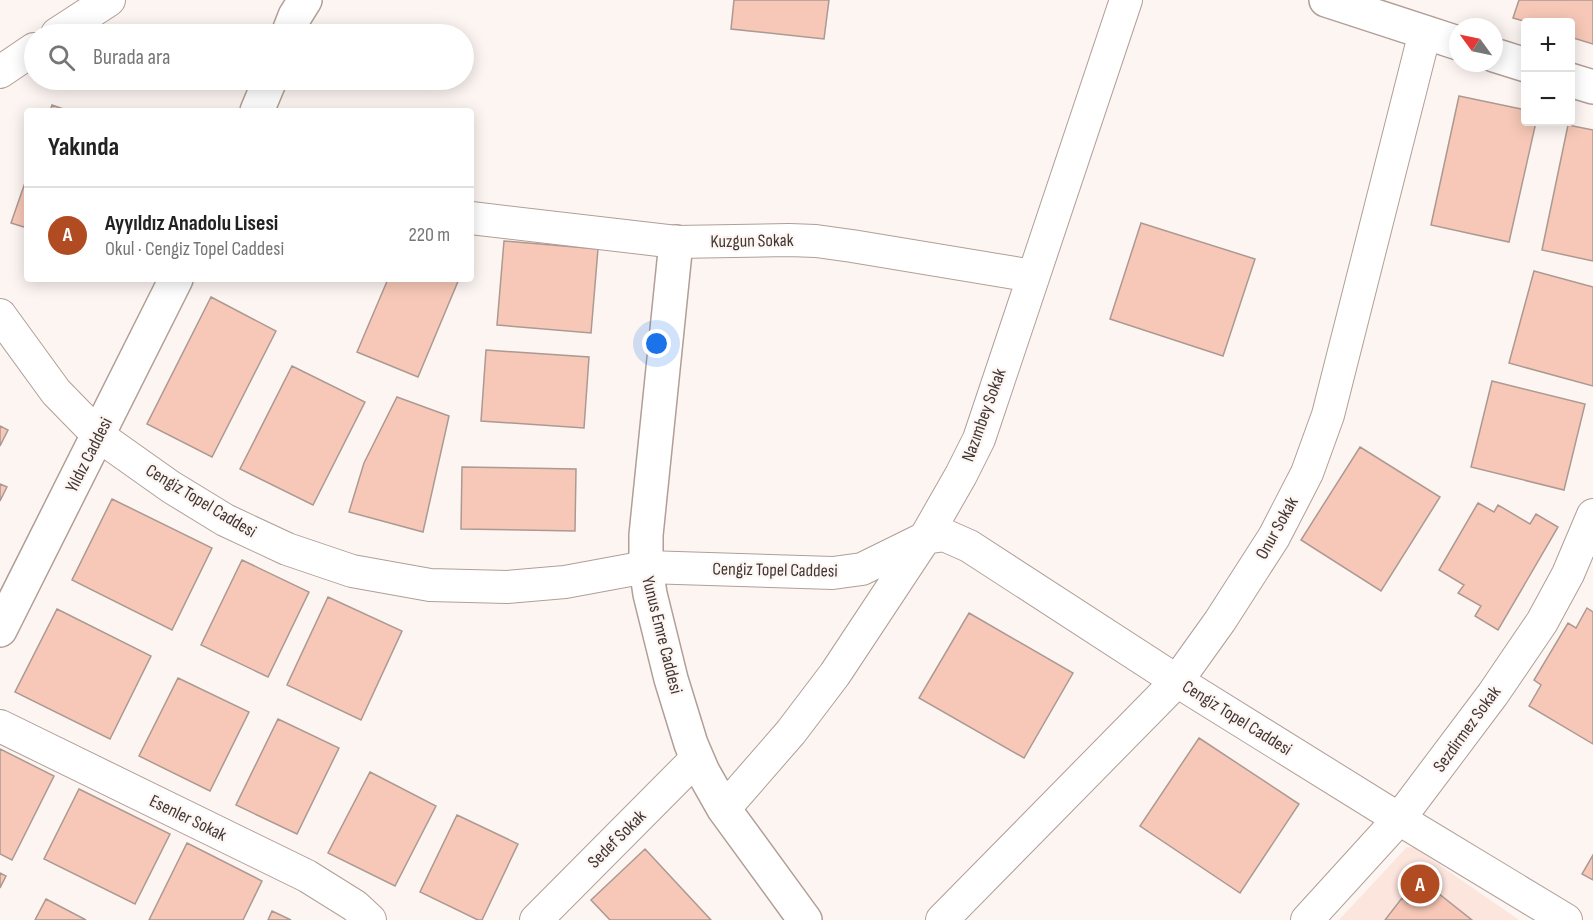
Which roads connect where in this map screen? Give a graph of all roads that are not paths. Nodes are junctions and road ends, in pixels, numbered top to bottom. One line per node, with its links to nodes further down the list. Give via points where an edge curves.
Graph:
1 (109, 0): 4 (street)
2 (1126, 0): 17 (street, Nazımbey Sokak)
3 (1326, 0): 5 (street)
4 (72, 24)
5 (1425, 32): 6 (street); 25 (street, Onur Sokak, via 1328,415 1310,465 1274,537)
6 (1449, 40)
7 (24, 56): 10 (street)
8 (1503, 58): 9 (street)
9 (1521, 63)
10 (0, 72)
11 (1575, 82): 12 (street)
12 (1593, 87)
13 (266, 90): 14 (street)
14 (258, 108)
15 (474, 218): 16 (street, Kuzgun Sokak)
16 (676, 242): 17 (street, Kuzgun Sokak, via 816,241); 23 (street, Yunus Emre Caddesi)
17 (1033, 276): 22 (street, Nazımbey Sokak, via 979,439)
18 (175, 282): 20 (street, Yıldız Caddesi)
19 (0, 315): 20 (street, Cengiz Topel Caddesi, via 56,392)
20 (99, 436): 23 (street, Cengiz Topel Caddesi, via 225,520 287,549 352,571 430,585 507,588); 24 (street, Yıldız Caddesi)
21 (1593, 515): 29 (street, Sezdirmez Sokak, via 1542,622)
22 (925, 538): 23 (street, Cengiz Topel Caddesi, via 862,569 833,573); 25 (street, Cengiz Topel Caddesi, via 944,535 969,546); 28 (street, Nazımbey Sokak, via 824,688)
23 (646, 567): 27 (street, Yunus Emre Caddesi, via 671,679)
24 (0, 630)
25 (1177, 681): 29 (street, Cengiz Topel Caddesi); 33 (street, Onur Sokak)
26 (0, 726): 30 (street, Esenler Sokak, via 307,876)
27 (697, 758): 28 (street, Yunus Emre Caddesi); 31 (street, Sedef Sokak)
28 (724, 809): 32 (street, Yunus Emre Caddesi)
29 (1400, 819): 34 (street, Sezdirmez Sokak); 35 (street, Cengiz Topel Caddesi)
30 (370, 920)
31 (536, 920)
32 (805, 920)
33 (942, 920)
34 (1308, 920)
35 (1566, 920)

